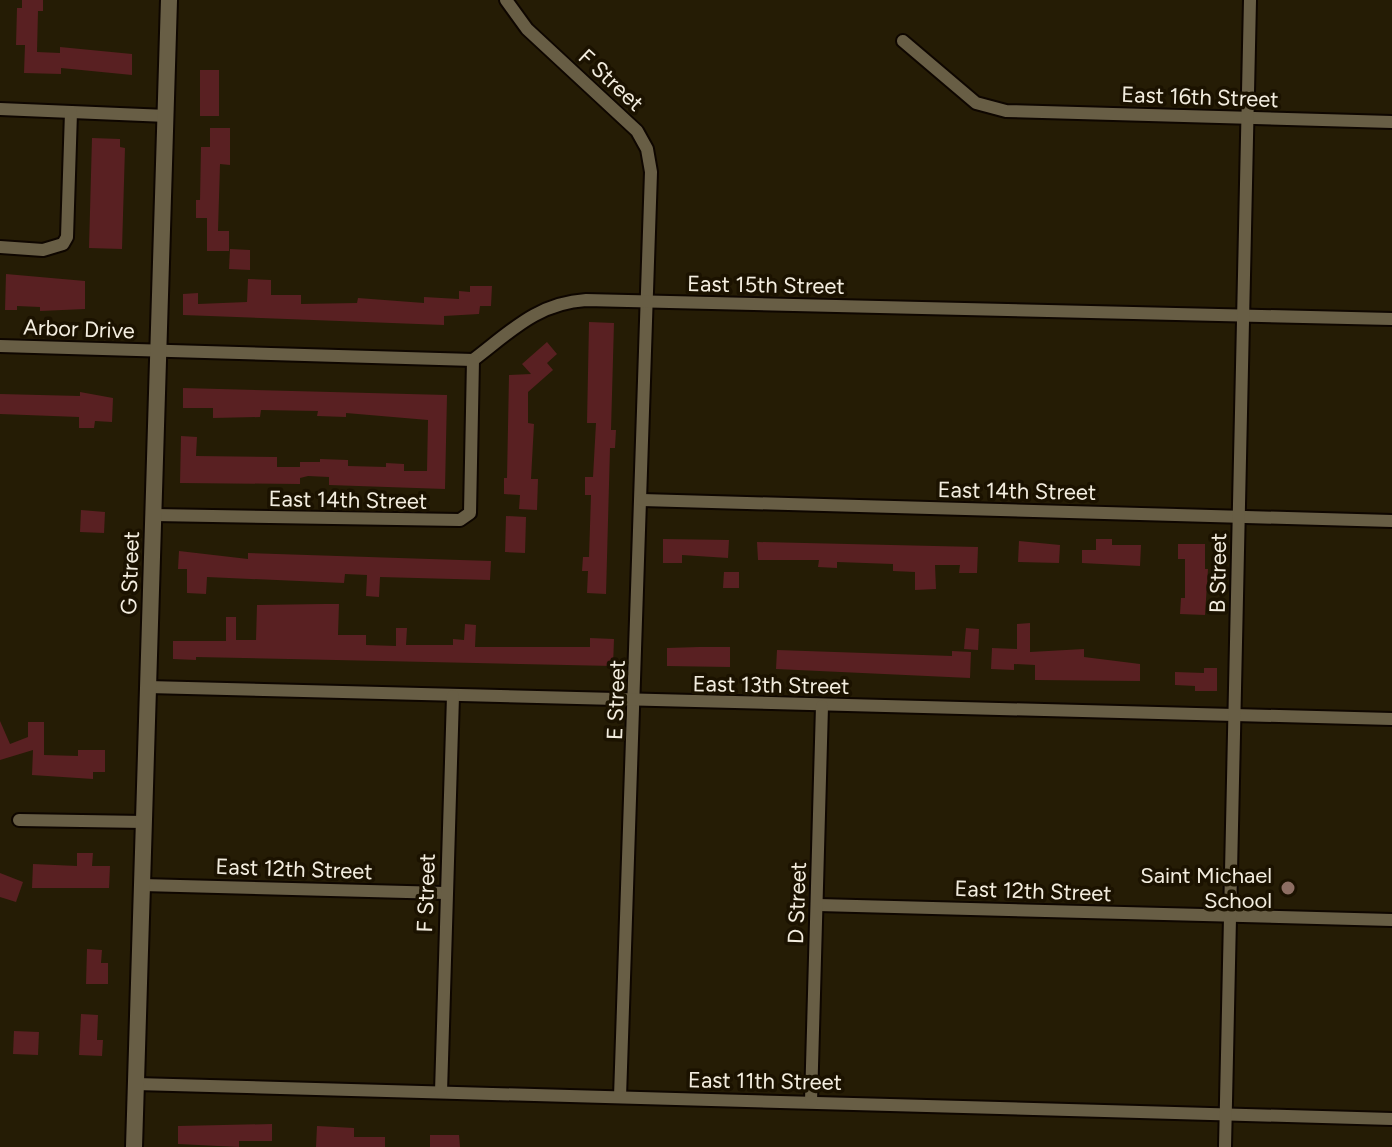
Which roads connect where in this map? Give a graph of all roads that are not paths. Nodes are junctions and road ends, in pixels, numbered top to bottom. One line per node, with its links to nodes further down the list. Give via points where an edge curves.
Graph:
1 (169, 0): 7 (main road, G Street)
2 (506, 0): 11 (street, F Street, via 527,29 637,131 647,149)
3 (1250, 0): 8 (street, B Street)
4 (903, 41): 8 (street, East 16th Street, via 976,103 1006,111)
5 (0, 109): 6 (street)
6 (71, 112): 7 (street); 10 (street, via 67,237 63,244 43,250)
7 (167, 116): 15 (main road, G Street)
8 (1247, 119): 9 (street, East 16th Street); 12 (street, B Street)
9 (1392, 122)
10 (0, 247)
11 (647, 303): 12 (street, East 15th Street); 16 (street, East 15th Street, via 562,301 531,313); 17 (street, E Street)
12 (1243, 318): 13 (street, East 15th Street); 19 (street, B Street)
13 (1392, 319)
14 (0, 346): 15 (street, Arbor Drive)
15 (158, 351): 16 (street); 18 (main road, G Street)
16 (473, 360): 18 (street, East 14th Street, via 470,513 460,520)
17 (642, 500): 19 (street, East 14th Street); 23 (street, E Street)
18 (154, 515): 21 (main road, G Street)
19 (1239, 516): 20 (street, East 14th Street); 25 (street, B Street)
20 (1392, 521)
21 (148, 687): 22 (street, East 13th Street); 28 (main road, G Street)
22 (453, 696): 23 (street, East 13th Street); 30 (street, F Street)
23 (636, 701): 24 (street, East 13th Street); 36 (street, E Street)
24 (822, 706): 25 (street, East 13th Street); 31 (street, D Street)
25 (1235, 716): 26 (street, East 13th Street); 32 (street, B Street)
26 (1392, 719)
27 (19, 820): 28 (street)
28 (144, 822): 29 (main road, G Street)
29 (142, 885): 30 (street, East 12th Street); 34 (main road, G Street)
30 (445, 893): 35 (street, F Street)
31 (818, 905): 32 (street, East 12th Street); 37 (street, D Street)
32 (1231, 917): 33 (street, East 12th Street); 38 (street, B Street)
33 (1392, 920)
34 (136, 1084): 35 (street, East 11th Street); 40 (main road, G Street)
35 (441, 1092): 36 (street, East 11th Street)
36 (620, 1097): 37 (street, East 11th Street)
37 (811, 1102): 38 (street, East 11th Street)
38 (1225, 1114): 39 (street, East 11th Street); 41 (street, B Street)
39 (1392, 1119)
40 (134, 1147)
41 (1225, 1147)

